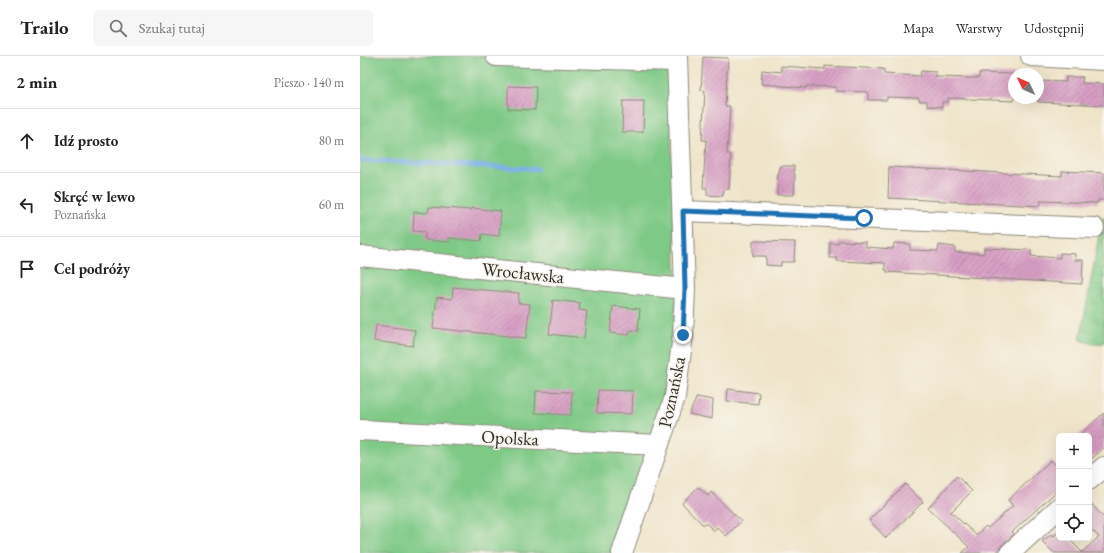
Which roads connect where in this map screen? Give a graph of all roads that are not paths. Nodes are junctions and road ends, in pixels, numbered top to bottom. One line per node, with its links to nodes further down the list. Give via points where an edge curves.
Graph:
1 (496, 56): 3 (street)
2 (1031, 56): 4 (street)
3 (677, 58): 5 (street, Poznańska)
4 (1104, 60)
5 (683, 211): 6 (street); 8 (street, Poznańska)
6 (1094, 228)
7 (360, 256): 8 (street, Wrocławska)
8 (685, 289): 10 (street, Poznańska, via 683,335 675,397)
9 (360, 430): 10 (street, Opolska)
10 (659, 445): 14 (street, Poznańska)
11 (1104, 467): 12 (street)
12 (1092, 477)
13 (1056, 511): 15 (street)
14 (622, 553)
15 (1010, 553)

